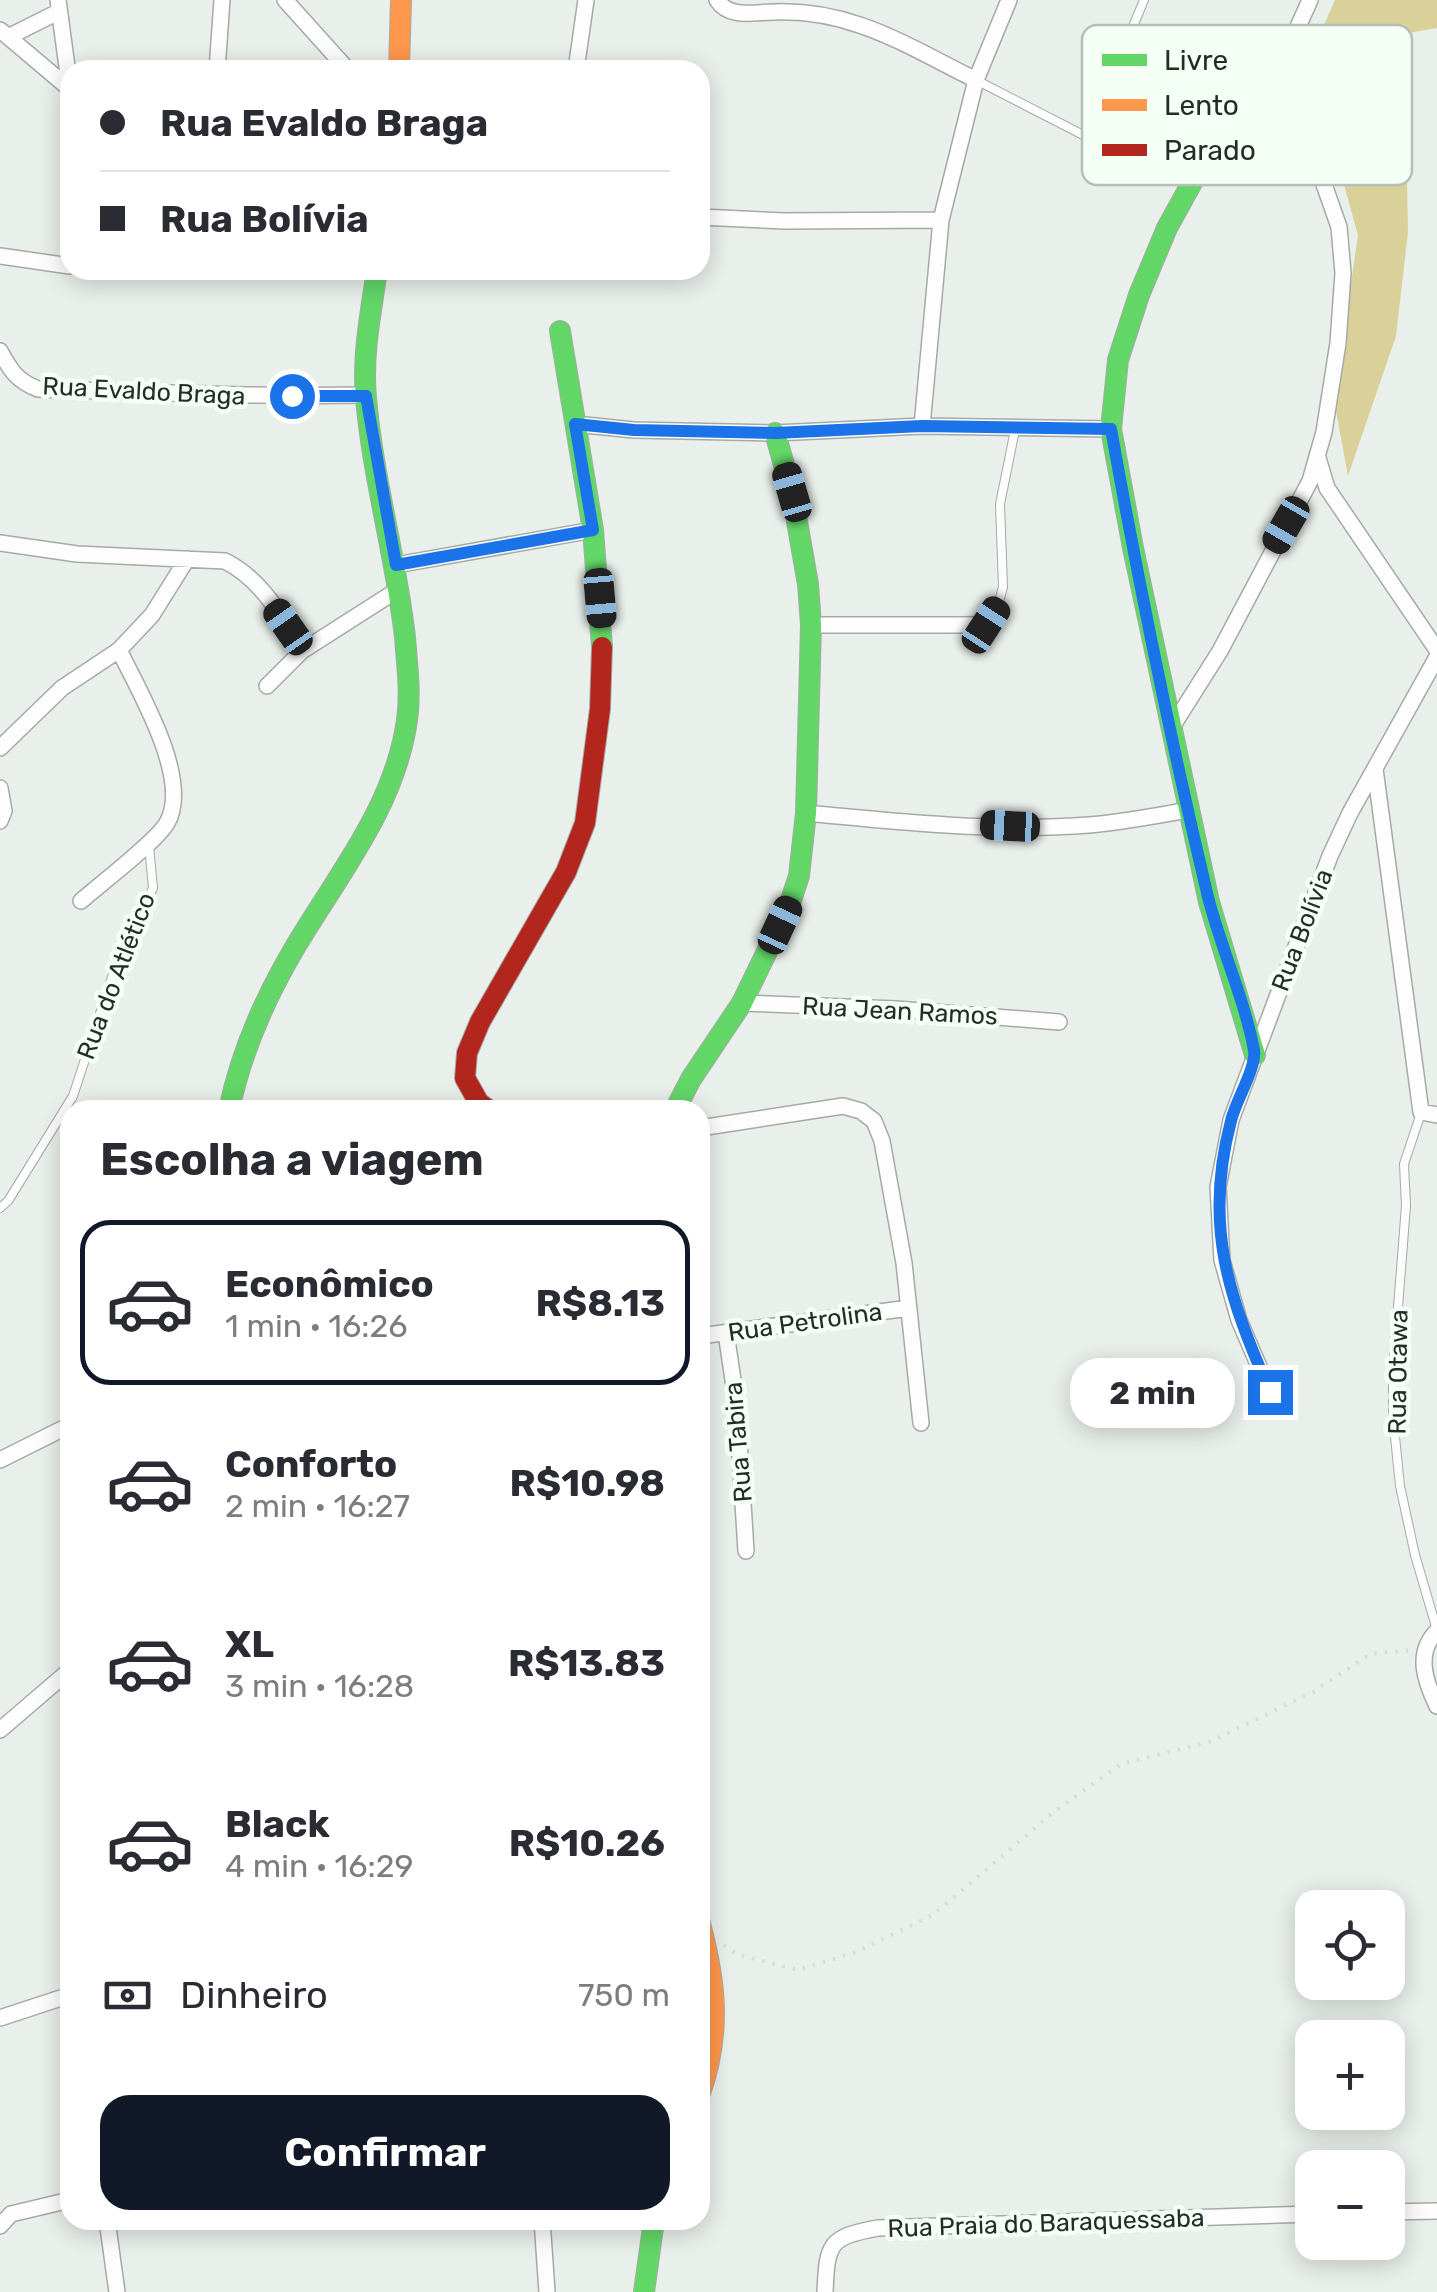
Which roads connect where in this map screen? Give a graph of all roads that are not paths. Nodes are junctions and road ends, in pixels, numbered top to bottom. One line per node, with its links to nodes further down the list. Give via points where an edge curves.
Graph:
1 (222, 0): 15 (street)
2 (285, 0): 16 (street)
3 (401, 0): 17 (street)
4 (586, 0): 18 (street)
5 (717, 0): 10 (street, via 730,12)
6 (1009, 0): 19 (street)
7 (1144, 0): 11 (lane)
8 (1310, 0): 12 (street)
9 (58, 6): 13 (street); 14 (street)
10 (834, 7): 19 (street)
11 (1133, 25)
12 (1299, 25)
13 (4, 33): 20 (street)
14 (66, 60)
15 (218, 60)
16 (339, 60)
17 (399, 60)
18 (577, 60)
19 (976, 80): 21 (lane); 25 (street)
20 (60, 81)
21 (1082, 135)
22 (1191, 185): 34 (street, via 1139,295 1118,360)
23 (1325, 185): 37 (street, via 1340,227 1343,273 1338,343)
24 (710, 217): 25 (street)
25 (941, 220): 33 (street)
26 (0, 256): 27 (street)
27 (60, 265)
28 (376, 280): 31 (street)
29 (560, 331): 32 (street)
30 (0, 352): 31 (street, Rua Evaldo Braga, via 14,376 38,389)
31 (366, 396): 41 (street)
32 (575, 424): 36 (street); 38 (street)
33 (922, 426): 35 (street); 36 (street)
34 (1111, 429): 35 (street); 49 (street)
35 (1015, 430): 43 (lane, via 1000,504 1002,588)
36 (775, 433): 44 (street, via 792,492)
37 (1317, 454): 47 (street, via 1327,488); 49 (street, via 1310,481)
38 (593, 530): 41 (street); 63 (street, via 603,633 585,823 566,872 467,1052 465,1078)
39 (0, 543): 40 (street)
40 (186, 559): 45 (street, via 152,615); 46 (street, via 224,562 246,572)
41 (396, 565): 42 (street)
42 (399, 589): 46 (street); 62 (street, via 407,719 396,765 374,820 293,950 254,1028)
43 (986, 625): 44 (street)
44 (812, 626): 54 (street)
45 (119, 650): 50 (street, via 62,688); 56 (street, via 159,737 175,802 166,826)
46 (302, 651): 48 (street)
47 (1437, 654): 51 (street, Rua Bolívia)
48 (267, 686)
49 (1172, 728): 53 (street)
50 (0, 748)
51 (1375, 769): 60 (street, Rua Bolívia, via 1330,856); 65 (street)
52 (0, 788): 55 (street)
53 (1188, 810): 54 (street, via 1040,827); 60 (street)
54 (806, 813): 58 (street, via 789,906)
55 (0, 821)
56 (149, 841): 57 (street); 61 (lane, Rua do Atlético, via 152,888 114,971)
57 (81, 902)
58 (742, 1003): 59 (street, Rua Jean Ramos); 64 (street)
59 (1059, 1022)
60 (1255, 1054): 72 (street, Rua Bolívia, via 1231,1120 1218,1187 1222,1260)
61 (71, 1100)
62 (231, 1100)
63 (478, 1100)
64 (681, 1100)
65 (1429, 1114): 77 (lane, Rua Otawa, via 1404,1164 1393,1417 1400,1486)
66 (60, 1117): 68 (lane, Rua do Atlético)
67 (710, 1126): 69 (street, via 843,1106 874,1120)
68 (0, 1208)
69 (910, 1308): 70 (street, Rua Petrolina); 73 (street)
70 (726, 1333): 71 (street, Rua Petrolina); 76 (street, Rua Tabira)
71 (710, 1335)
72 (1270, 1392)
73 (921, 1423)
74 (60, 1430): 75 (street)
75 (0, 1460)
76 (746, 1552)
77 (1437, 1630): 79 (street, via 1424,1649 1426,1682)
78 (60, 1679): 80 (street)
79 (1437, 1706)
80 (0, 1730)
81 (710, 1966): 84 (street, via 717,2034)
82 (60, 1998): 83 (street)
83 (0, 2018)
84 (710, 2070)
85 (60, 2203): 89 (street)
86 (1437, 2211): 87 (street)
87 (1405, 2212)
88 (1295, 2215): 96 (street, Rua Praia do Baraquessaba, via 878,2228 844,2234 830,2248)
89 (4, 2217)
90 (108, 2230): 93 (street)
91 (543, 2230): 94 (street)
92 (653, 2230): 95 (street)
93 (117, 2292)
94 (546, 2292)
95 (644, 2292)
96 (825, 2292)

